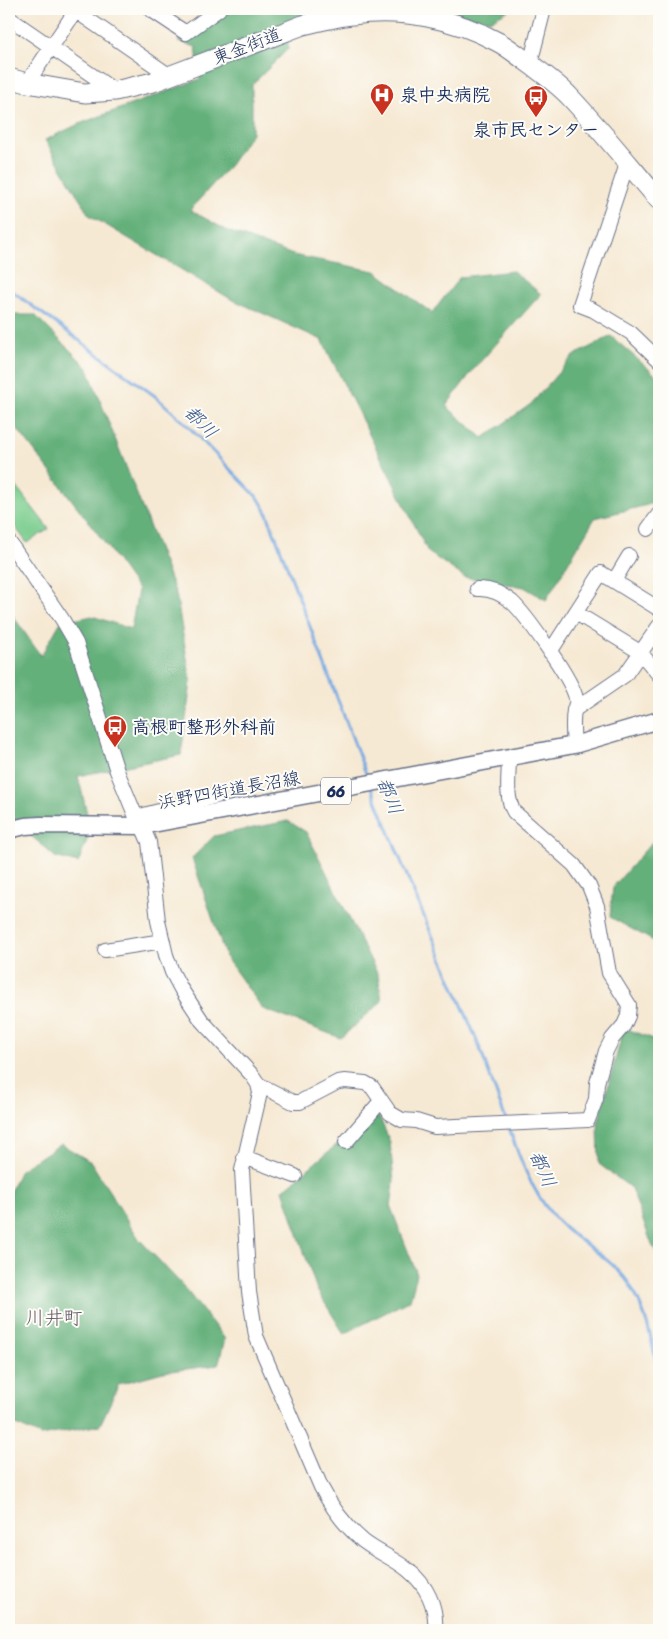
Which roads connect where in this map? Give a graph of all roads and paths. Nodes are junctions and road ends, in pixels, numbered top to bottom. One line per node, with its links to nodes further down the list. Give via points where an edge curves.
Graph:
1 (75, 9): 6 (street); 8 (street)
2 (150, 9): 3 (street, via 186,33)
3 (219, 9)
4 (544, 9): 7 (street)
5 (9, 18): 6 (street)
6 (52, 46): 10 (street); 11 (street)
7 (530, 64): 8 (highway, 東金街道, via 499,42 446,20 417,15 352,14 303,25); 12 (highway, 東金街道, via 569,96)
8 (170, 76): 11 (highway, 東金街道)
9 (9, 78): 10 (highway, 東金街道)
10 (27, 84): 11 (highway, 東金街道, via 85,93)
11 (115, 91)
12 (627, 164): 13 (highway, 東金街道); 14 (street, via 580,305 631,333)
13 (659, 200)
14 (659, 360)
15 (659, 514): 16 (street)
16 (648, 529)
17 (9, 542): 32 (street, via 76,643 117,770)
18 (629, 556): 19 (street)
19 (614, 581): 21 (street); 22 (street, via 601,573)
20 (476, 589): 24 (street, via 495,591 511,602)
21 (659, 609)
22 (576, 613): 24 (street); 25 (street)
23 (659, 626): 25 (street)
24 (550, 652): 27 (street, via 577,700)
25 (640, 652): 26 (street); 27 (street, via 625,675)
26 (659, 675)
27 (574, 710): 29 (street)
28 (659, 720): 29 (main road, 浜野四街道長沼線 / 66)
29 (574, 745): 30 (main road, 浜野四街道長沼線 / 66)
30 (509, 758): 32 (main road, 浜野四街道長沼線 / 66); 37 (street, via 509,799 514,812 574,865 594,897 609,973 628,1005 628,1016 606,1051 588,1120 435,1127 402,1120 390,1113)
31 (217, 796): 32 (street)
32 (139, 822): 33 (main road, 浜野四街道長沼線 / 66, via 40,825); 34 (street, via 149,842)
33 (9, 830)
34 (162, 941): 35 (street); 36 (street, via 172,972 188,1001)
35 (105, 950)
36 (258, 1084): 37 (street, via 293,1102 300,1102 338,1082 355,1082 372,1087); 39 (street, via 260,1093)
37 (381, 1100): 38 (street)
38 (346, 1142)
39 (244, 1157): 40 (street); 41 (street, via 243,1208 249,1292 256,1336 331,1507 363,1541 409,1570 421,1583 434,1607)
40 (295, 1176)
41 (436, 1630)

